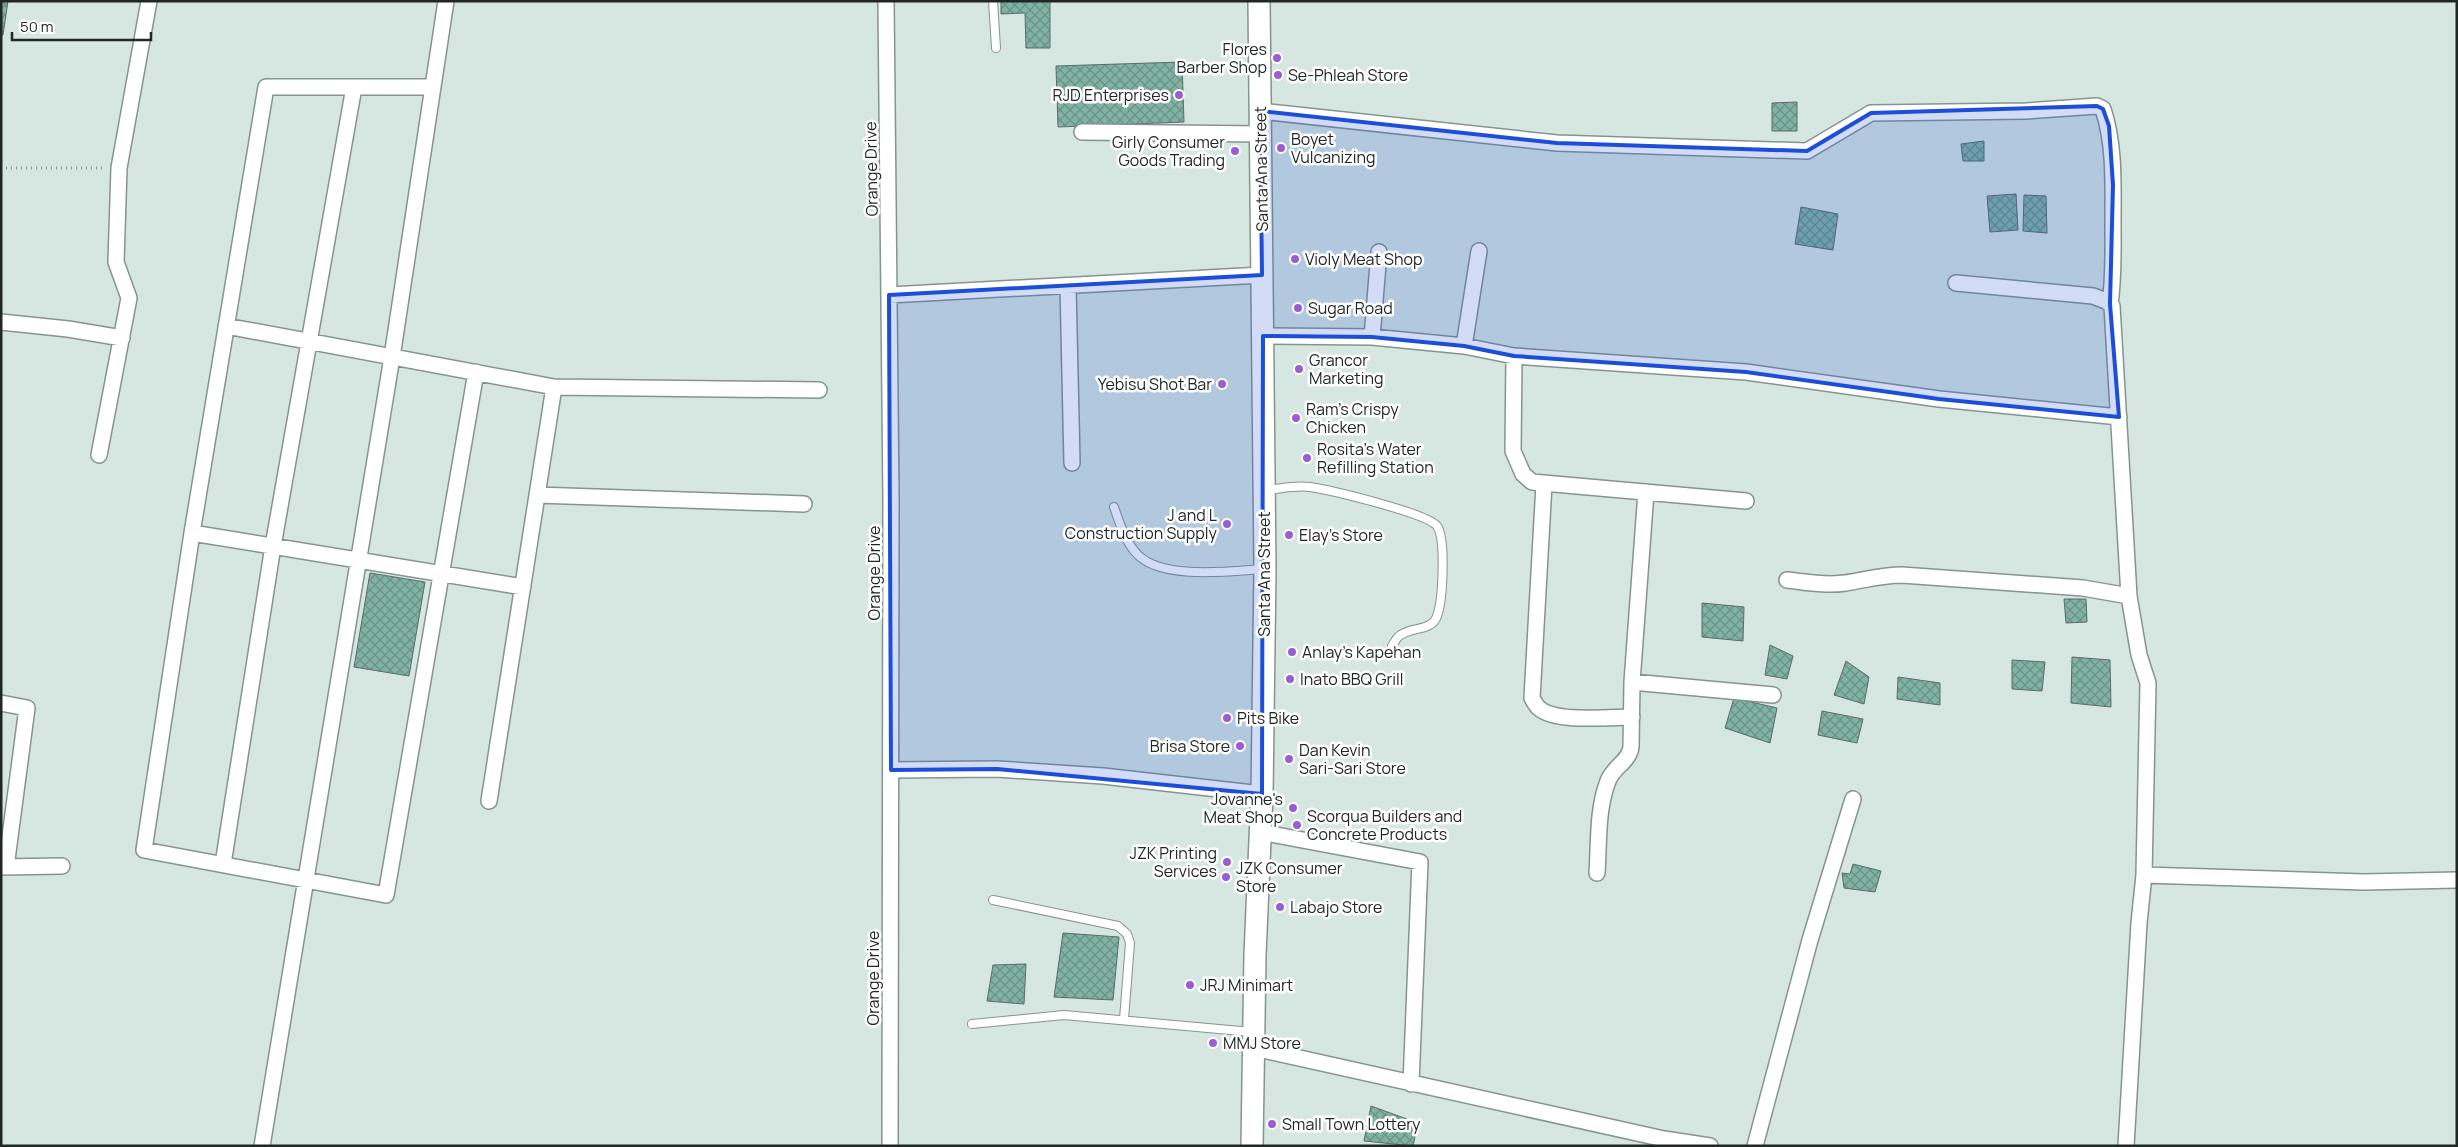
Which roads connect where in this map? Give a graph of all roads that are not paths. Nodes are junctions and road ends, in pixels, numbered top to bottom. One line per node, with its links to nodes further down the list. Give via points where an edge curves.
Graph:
1 (149, 1): 22 (street, via 119,168 116,262 129,298)
2 (446, 1): 8 (street)
3 (886, 1): 17 (street, Orange Drive)
4 (993, 1): 6 (lane)
5 (1259, 1): 9 (main road, Santa Ana Street)
6 (996, 48)
7 (354, 87): 8 (street); 20 (street, via 266,87); 24 (street)
8 (433, 87): 27 (street)
9 (1260, 110): 11 (main road, Santa Ana Street); 18 (street, via 1557,143 1807,151 1870,113 2026,111 2097,106 2103,109 2109,126 2113,185)
10 (1082, 132): 11 (street)
11 (1260, 134): 14 (main road, Santa Ana Street)
12 (1479, 251): 25 (street)
13 (1379, 252): 23 (street)
14 (1262, 275): 16 (street); 21 (main road, Santa Ana Street)
15 (1956, 283): 18 (street, via 2093,296)
16 (1068, 286): 17 (street); 33 (street)
17 (889, 295): 54 (street, Orange Drive)
18 (2110, 304): 31 (street)
19 (1, 322): 22 (street)
20 (226, 326): 24 (street); 41 (street)
21 (1263, 336): 23 (street); 35 (main road, Santa Ana Street)
22 (122, 338): 32 (street)
23 (1372, 338): 25 (street)
24 (309, 341): 27 (street); 42 (street)
25 (1464, 346): 26 (street)
26 (1514, 356): 31 (street, via 1746,372 1939,399); 34 (street, via 1513,451 1522,474 1532,482)
27 (392, 357): 28 (street); 43 (street)
28 (476, 372): 29 (street); 45 (street)
29 (554, 387): 30 (street); 37 (street)
30 (819, 390)
31 (2118, 416): 48 (street)
32 (99, 455)
33 (1072, 463)
34 (1544, 484): 36 (street); 53 (street, via 1532,698 1539,709 1549,714)
35 (1263, 490): 44 (main road, Santa Ana Street); 49 (lane, via 1309,487 1390,505 1426,517 1436,525 1442,537 1437,618 1430,625 1399,636)
36 (1646, 492): 38 (street); 50 (street)
37 (537, 495): 39 (street); 47 (street)
38 (1746, 501)
39 (804, 504)
40 (1114, 507): 44 (lane, via 1126,540 1139,557 1158,566 1208,573)
41 (192, 533): 42 (street); 59 (street, via 144,850)
42 (274, 546): 43 (street); 59 (street)
43 (358, 560): 45 (street); 64 (street)
44 (1265, 569): 55 (main road, Santa Ana Street)
45 (441, 574): 47 (street); 64 (street, via 386,895)
46 (1787, 580): 48 (street, via 1828,584 1902,575 2083,588)
47 (523, 587): 57 (street)
48 (2128, 596): 63 (street, via 2148,683)
49 (1392, 646)
50 (1632, 682): 51 (street); 53 (street)
51 (1773, 695)
52 (1, 703): 61 (street, via 27,708)
53 (1632, 717): 62 (street, via 1630,754 1608,779 1604,796)
54 (891, 770): 55 (street, via 997,769 1103,776); 72 (street, Orange Drive)
55 (1262, 794): 58 (main road, Santa Ana Street)
56 (1853, 799): 75 (street, via 1810,940)
57 (489, 801)
58 (1260, 832): 69 (main road, Santa Ana Street); 70 (street, via 1420,862)
59 (223, 864): 64 (street)
60 (62, 866): 61 (street)
61 (4, 867)
62 (1597, 873)
63 (2144, 875): 65 (street, via 2364,882); 76 (street)
64 (305, 879): 71 (street)
65 (2457, 880)
66 (993, 900): 67 (lane, via 1118,926 1127,934 1130,944)
67 (1124, 1019): 68 (lane, via 1064,1015); 69 (lane)
68 (972, 1024)
69 (1254, 1041): 70 (street); 73 (main road, Santa Ana Street)
70 (1411, 1084): 74 (street)
71 (262, 1146)
72 (890, 1146)
73 (1252, 1146)
74 (1710, 1146)
75 (1755, 1146)
76 (2126, 1146)

